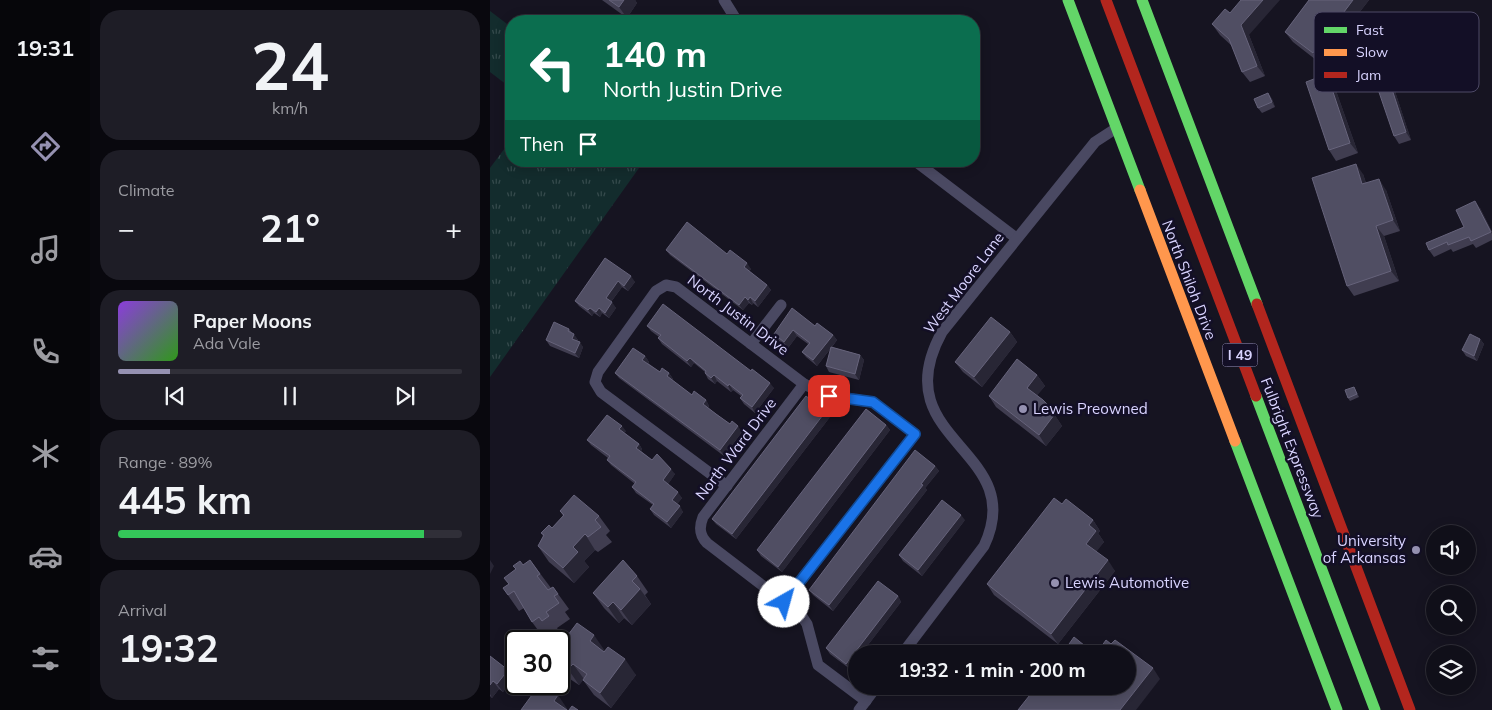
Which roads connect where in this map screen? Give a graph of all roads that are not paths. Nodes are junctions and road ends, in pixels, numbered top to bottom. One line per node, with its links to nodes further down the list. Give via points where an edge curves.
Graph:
1 (724, 0): 5 (street)
2 (1068, 0): 6 (main road, North Shiloh Drive)
3 (1106, 0): 18 (main road, Fulbright Expressway / I 49)
4 (1142, 0): 19 (main road, Fulbright Expressway / I 49)
5 (733, 15)
6 (1115, 129): 8 (street, West Moore Lane, via 1095,142); 17 (main road, North Shiloh Drive)
7 (922, 167): 8 (street)
8 (1016, 238): 14 (street, West Moore Lane, via 942,332 932,350 927,386 934,414 979,469 990,488 993,503 990,534 975,559)
9 (781, 305): 10 (street)
10 (751, 344): 11 (street, North Justin Drive); 12 (street, North Justin Drive, via 676,287 666,285 656,291 595,382 601,392)
11 (804, 384): 12 (street, North Ward Drive); 13 (street, North Justin Drive, via 829,396 873,402 915,434)
12 (726, 486): 13 (street, North Ward Drive, via 703,517 700,525 703,539)
13 (784, 602): 16 (street, North Ward Drive, via 804,619 818,665)
14 (909, 645)
15 (870, 695): 16 (street)
16 (862, 706)
17 (1337, 710)
18 (1374, 710)
19 (1410, 710)

